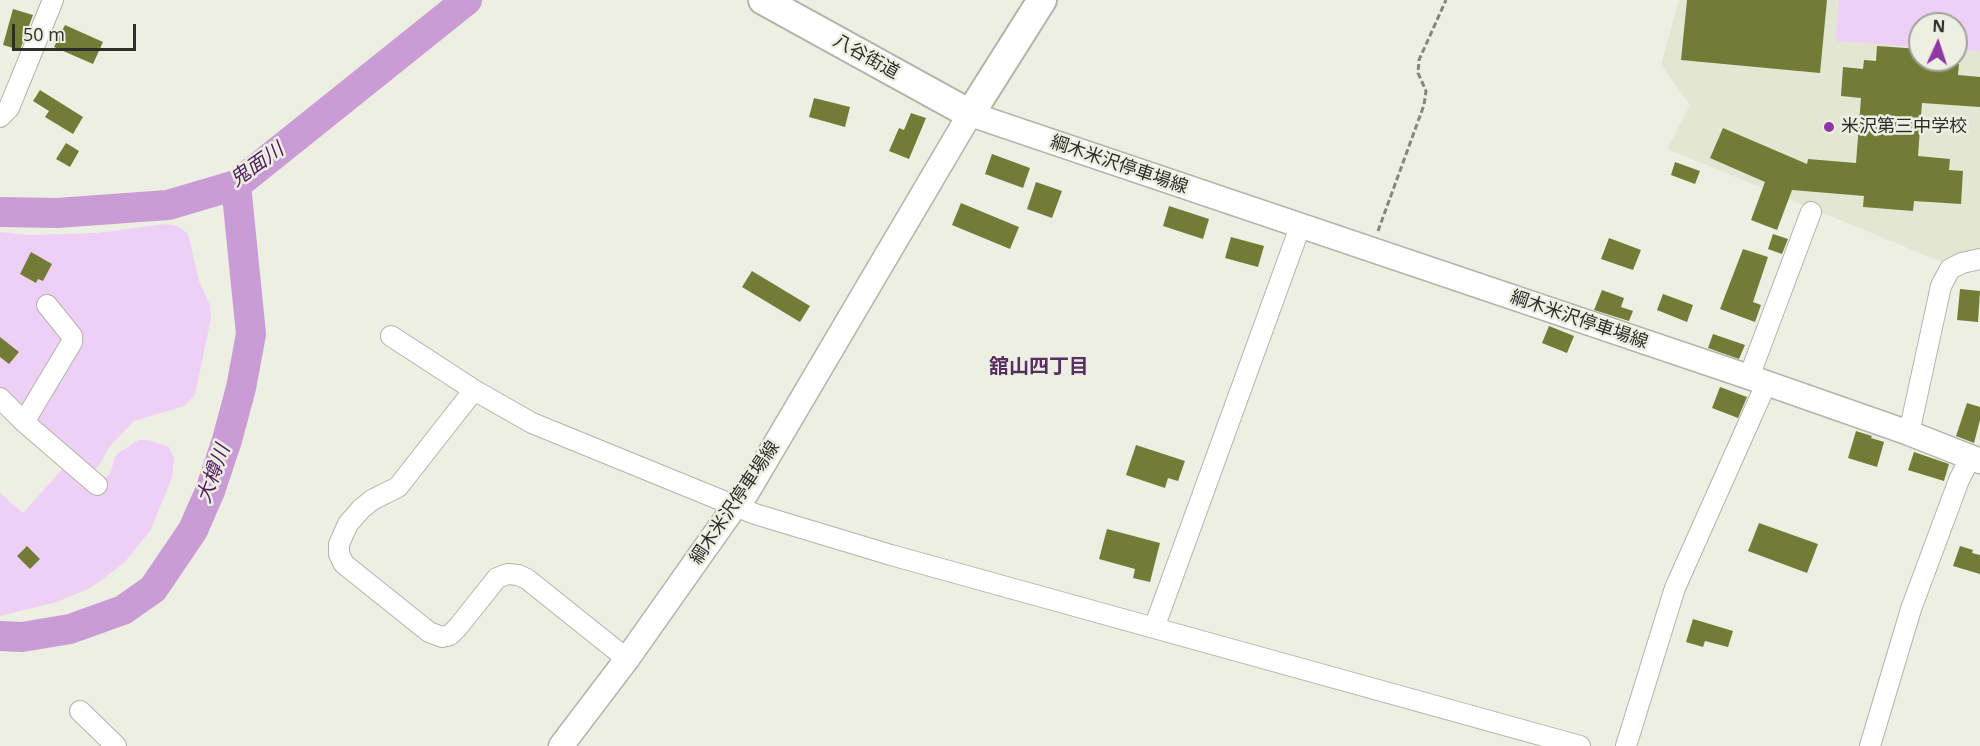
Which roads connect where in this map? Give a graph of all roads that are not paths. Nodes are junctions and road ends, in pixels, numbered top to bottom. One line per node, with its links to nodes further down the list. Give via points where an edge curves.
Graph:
1 (53, 0): 5 (street, via 9,108)
2 (763, 0): 4 (highway, 八谷街道)
3 (1042, 0): 4 (highway)
4 (970, 114): 7 (main road, 綱木米沢停車場線); 18 (main road, 綱木米沢停車場線, via 777,443)
5 (0, 117)
6 (1811, 212): 11 (street)
7 (1300, 227): 11 (main road, 綱木米沢停車場線); 19 (street)
8 (1980, 259): 15 (street, via 1950,268 1941,286)
9 (47, 305): 14 (street, via 72,336 72,342)
10 (391, 336): 12 (street)
11 (1758, 381): 15 (main road, 綱木米沢停車場線); 25 (street, via 1672,595)
12 (474, 390): 18 (street, via 532,423); 20 (street, via 398,487 361,508 348,525 339,544 344,564 429,632 442,637 458,627 497,578 518,575)
13 (0, 398): 14 (street)
14 (24, 422): 17 (street)
15 (1909, 433): 16 (main road, 綱木米沢停車場線)
16 (1975, 460): 26 (street, via 1959,480 1911,609)
17 (97, 485)
18 (735, 506): 19 (street, via 891,555); 20 (main road, 綱木米沢停車場線)
19 (1154, 628): 24 (street)
20 (627, 659): 23 (main road, 綱木米沢停車場線)
21 (80, 711): 22 (street)
22 (116, 746)
23 (561, 746)
24 (1580, 746)
25 (1626, 746)
26 (1870, 746)

